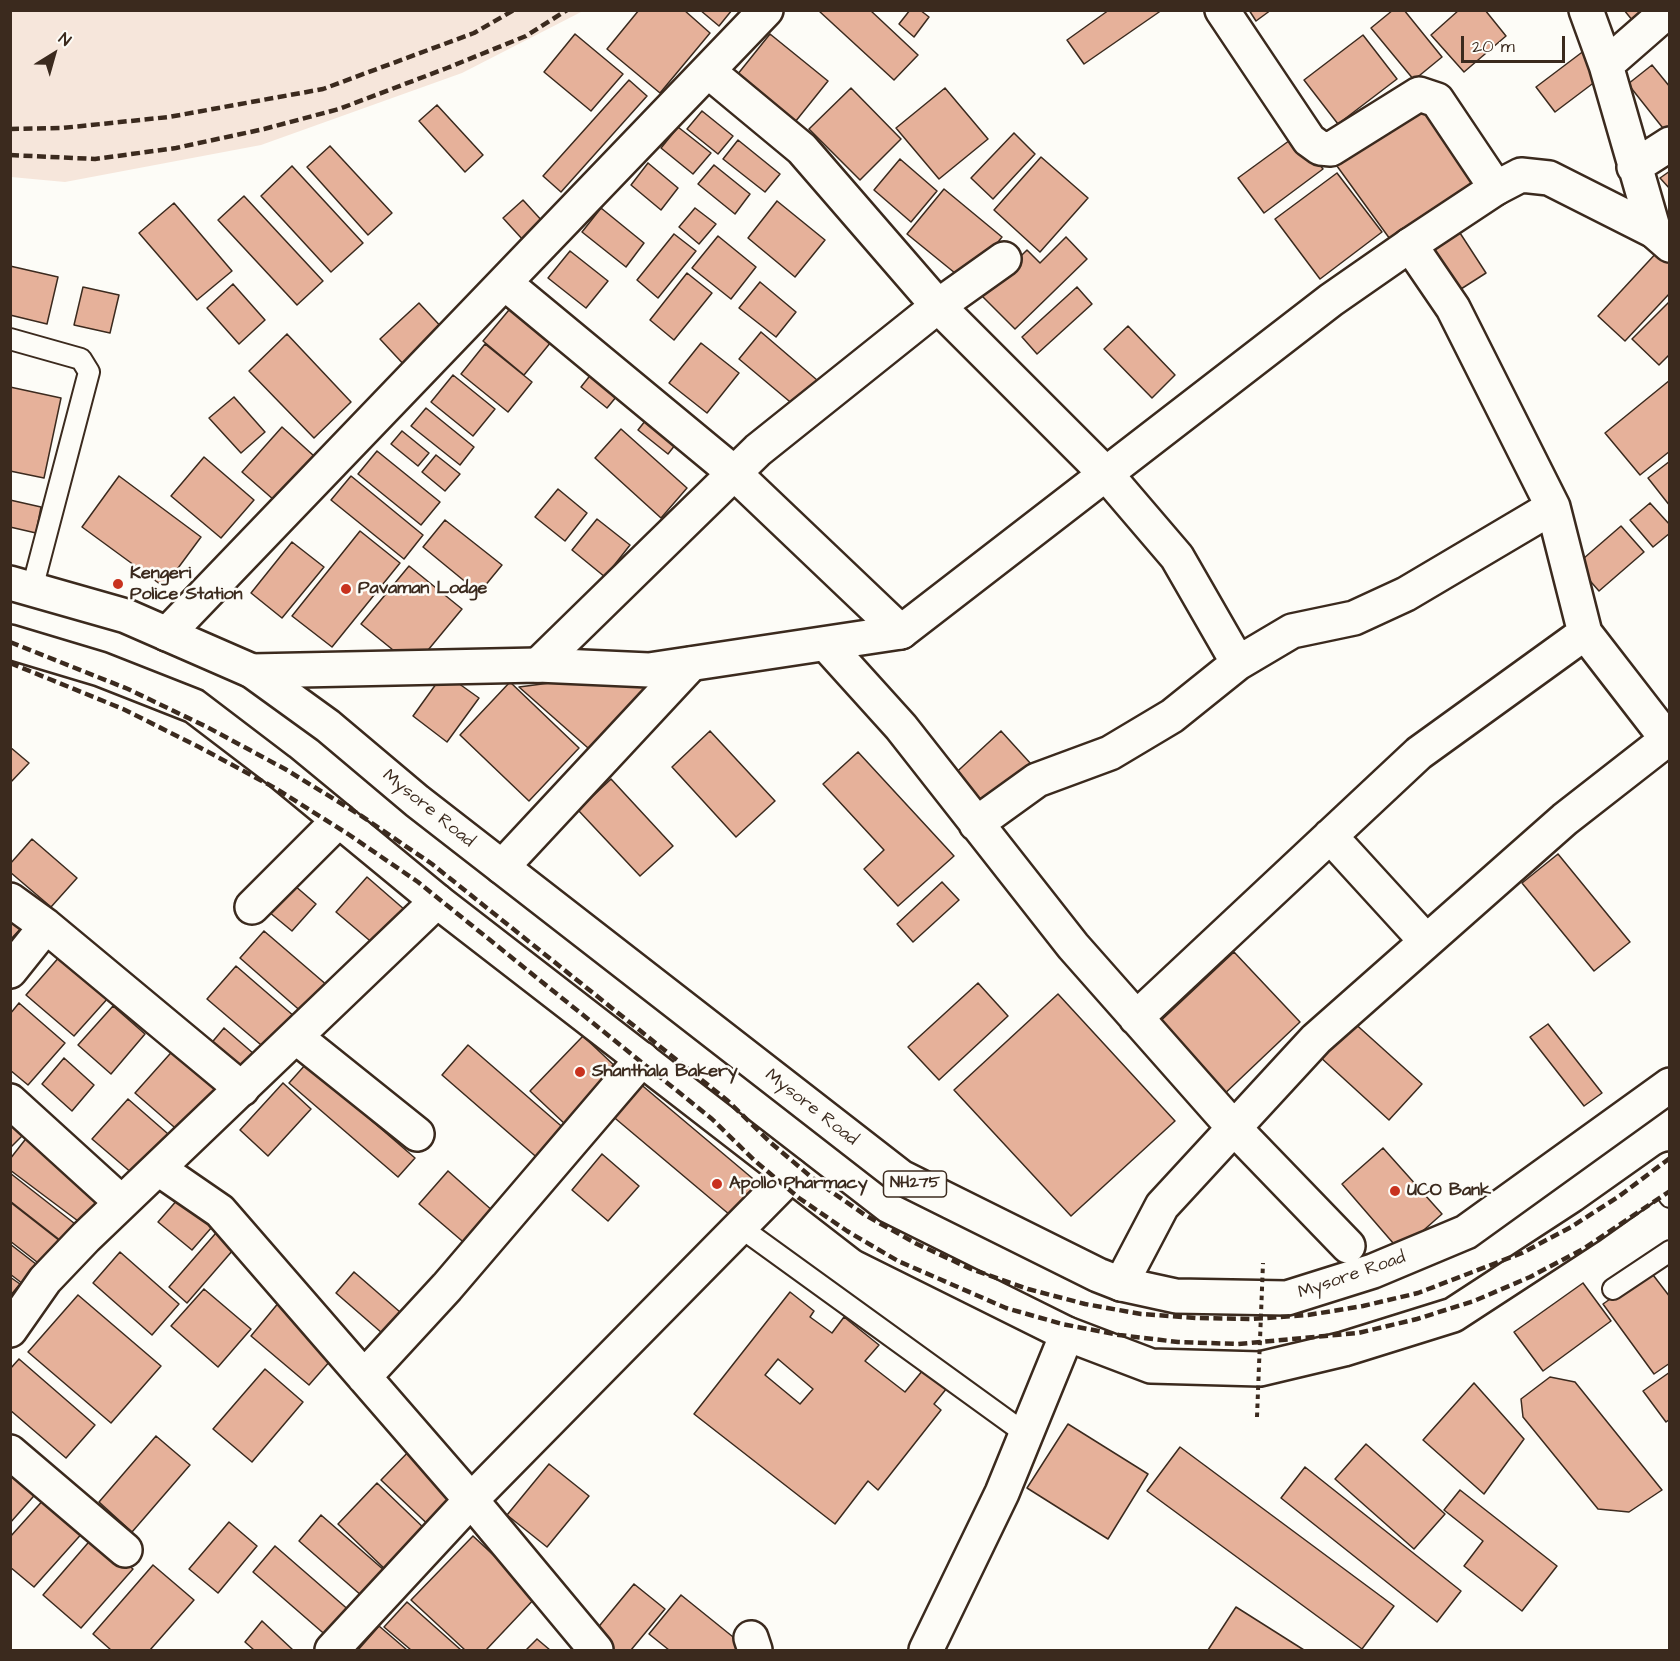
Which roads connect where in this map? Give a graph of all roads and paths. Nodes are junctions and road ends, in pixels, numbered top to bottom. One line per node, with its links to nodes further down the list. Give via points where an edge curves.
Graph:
1 (766, 10): 6 (main road)
2 (1222, 10): 9 (main road, via 1309,140 1320,148 1331,149 1419,94 1437,100)
3 (1586, 10): 5 (main road)
4 (1669, 10): 5 (main road)
5 (1606, 65): 8 (main road)
6 (708, 71): 13 (main road); 14 (main road, via 802,149)
7 (1670, 144): 8 (main road)
8 (1634, 167): 10 (main road)
9 (1496, 188): 10 (main road, via 1521,175 1549,178); 11 (main road)
10 (1662, 238)
11 (1410, 245): 17 (main road, via 1331,300); 18 (main road, via 1454,308)
12 (1004, 259): 14 (main road)
13 (506, 284): 16 (main road); 22 (main road)
14 (938, 306): 16 (main road); 17 (main road)
15 (10, 339): 19 (lane, via 81,358 89,372)
16 (733, 472): 20 (main road); 27 (main road)
17 (1106, 474): 20 (main road); 25 (main road, via 1177,557)
18 (1553, 507): 21 (main road); 25 (main road, via 1406,594 1354,618 1292,631)
19 (21, 586): 22 (main road, Mysore Road / NH275, via 126,616)
20 (901, 632): 24 (main road)
21 (1586, 633): 29 (main road); 32 (main road, via 1419,753)
22 (167, 634): 28 (main road, Mysore Road / NH275)
23 (11, 642): 30 (main road, via 100,669 194,706)
24 (826, 644): 26 (main road); 31 (main road, via 901,728)
25 (1238, 663): 31 (main road, via 1172,716 1110,753 1037,780)
26 (691, 664): 27 (main road, via 650,670); 33 (main road)
27 (538, 665): 28 (main road)
28 (252, 671): 33 (main road, Mysore Road / NH275, via 328,726)
29 (1668, 738): 38 (main road, via 1565,819)
30 (339, 820): 35 (main road); 36 (main road)
31 (976, 824): 40 (main road, via 1072,946)
32 (1330, 836): 38 (main road); 40 (main road)
33 (502, 867): 56 (main road, Mysore Road / NH275, via 901,1177)
34 (10, 900): 37 (main road)
35 (437, 901): 41 (main road); 42 (main road)
36 (252, 907)
37 (46, 926): 39 (main road); 44 (main road)
38 (1426, 941): 46 (main road, via 1316,1039)
39 (10, 971)
40 (1136, 1018): 46 (main road)
41 (296, 1037): 44 (main road); 47 (main road)
42 (642, 1059): 49 (main road); 60 (main road, via 447,1287)
43 (1670, 1085): 56 (main road, Mysore Road / NH275, via 1466,1232 1373,1271 1287,1298 1176,1296)
44 (242, 1089): 48 (main road)
45 (10, 1101): 51 (main road)
46 (1234, 1128): 53 (main road); 56 (main road, via 1162,1206)
47 (417, 1134)
48 (159, 1168): 51 (main road); 60 (main road, via 220,1211)
49 (791, 1175): 52 (main road); 59 (main road, via 870,1236)
50 (1665, 1181): 59 (main road, via 1454,1315 1344,1349 1260,1369 1151,1366)
51 (121, 1202): 58 (main road, via 45,1280)
52 (740, 1227): 62 (lane); 64 (main road)
53 (1348, 1246)
54 (1670, 1251): 57 (lane)
55 (1263, 1263): 61 (path, bridge)
56 (1121, 1284)
57 (1613, 1289)
58 (10, 1330)
59 (1067, 1334): 62 (main road)
60 (364, 1377): 64 (main road)
61 (1257, 1417)
62 (1026, 1434): 68 (main road, via 1002,1493)
63 (10, 1452): 65 (main road)
64 (471, 1500): 66 (main road); 67 (main road)
65 (125, 1550)
66 (332, 1650)
67 (596, 1650)
68 (926, 1650)

